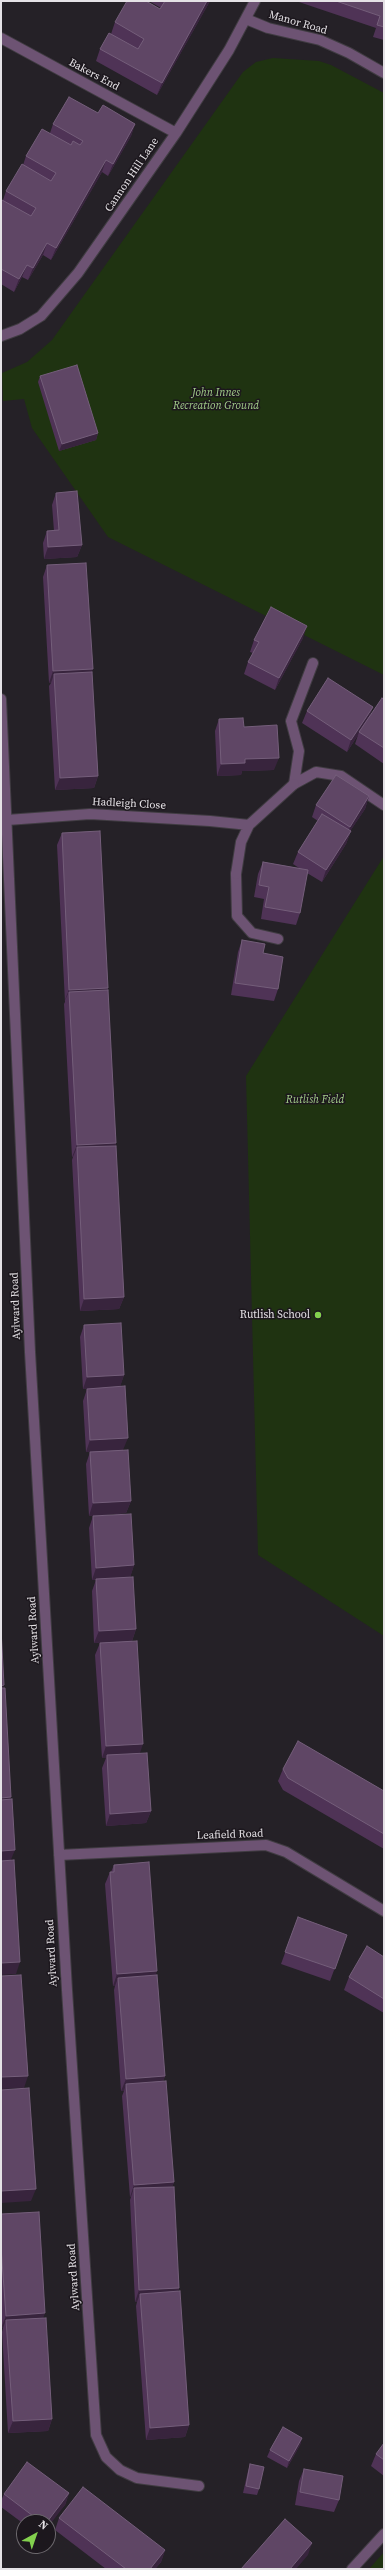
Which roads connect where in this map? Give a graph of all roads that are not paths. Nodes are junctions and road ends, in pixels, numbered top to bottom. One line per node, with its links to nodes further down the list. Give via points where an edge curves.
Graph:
1 (255, 1): 2 (street, Cannon Hill Lane)
2 (246, 19): 4 (street, Manor Road, via 268,28 320,40); 5 (street, Cannon Hill Lane)
3 (1, 38): 5 (street, Bakers End)
4 (384, 73)
5 (176, 133): 6 (street, Cannon Hill Lane, via 73,278 41,316 20,329)
6 (1, 336)
7 (313, 663): 9 (street, via 291,721 299,751)
8 (1, 699): 11 (street, Aylward Road)
9 (294, 784): 10 (street, via 316,772 341,776); 12 (street)
10 (384, 805)
11 (7, 820): 12 (street, Hadleigh Close, via 90,814 210,820); 14 (street, Aylward Road, via 30,1344)
12 (249, 826): 13 (street, via 241,842 236,874 237,916 252,933)
13 (278, 939)
14 (59, 1855): 15 (street, Leafield Road, via 266,1845 286,1852); 16 (street, Aylward Road, via 96,2435 106,2456 126,2473 137,2478)
15 (384, 1911)
16 (199, 2486)
17 (384, 2534): 18 (street)
18 (352, 2569)

